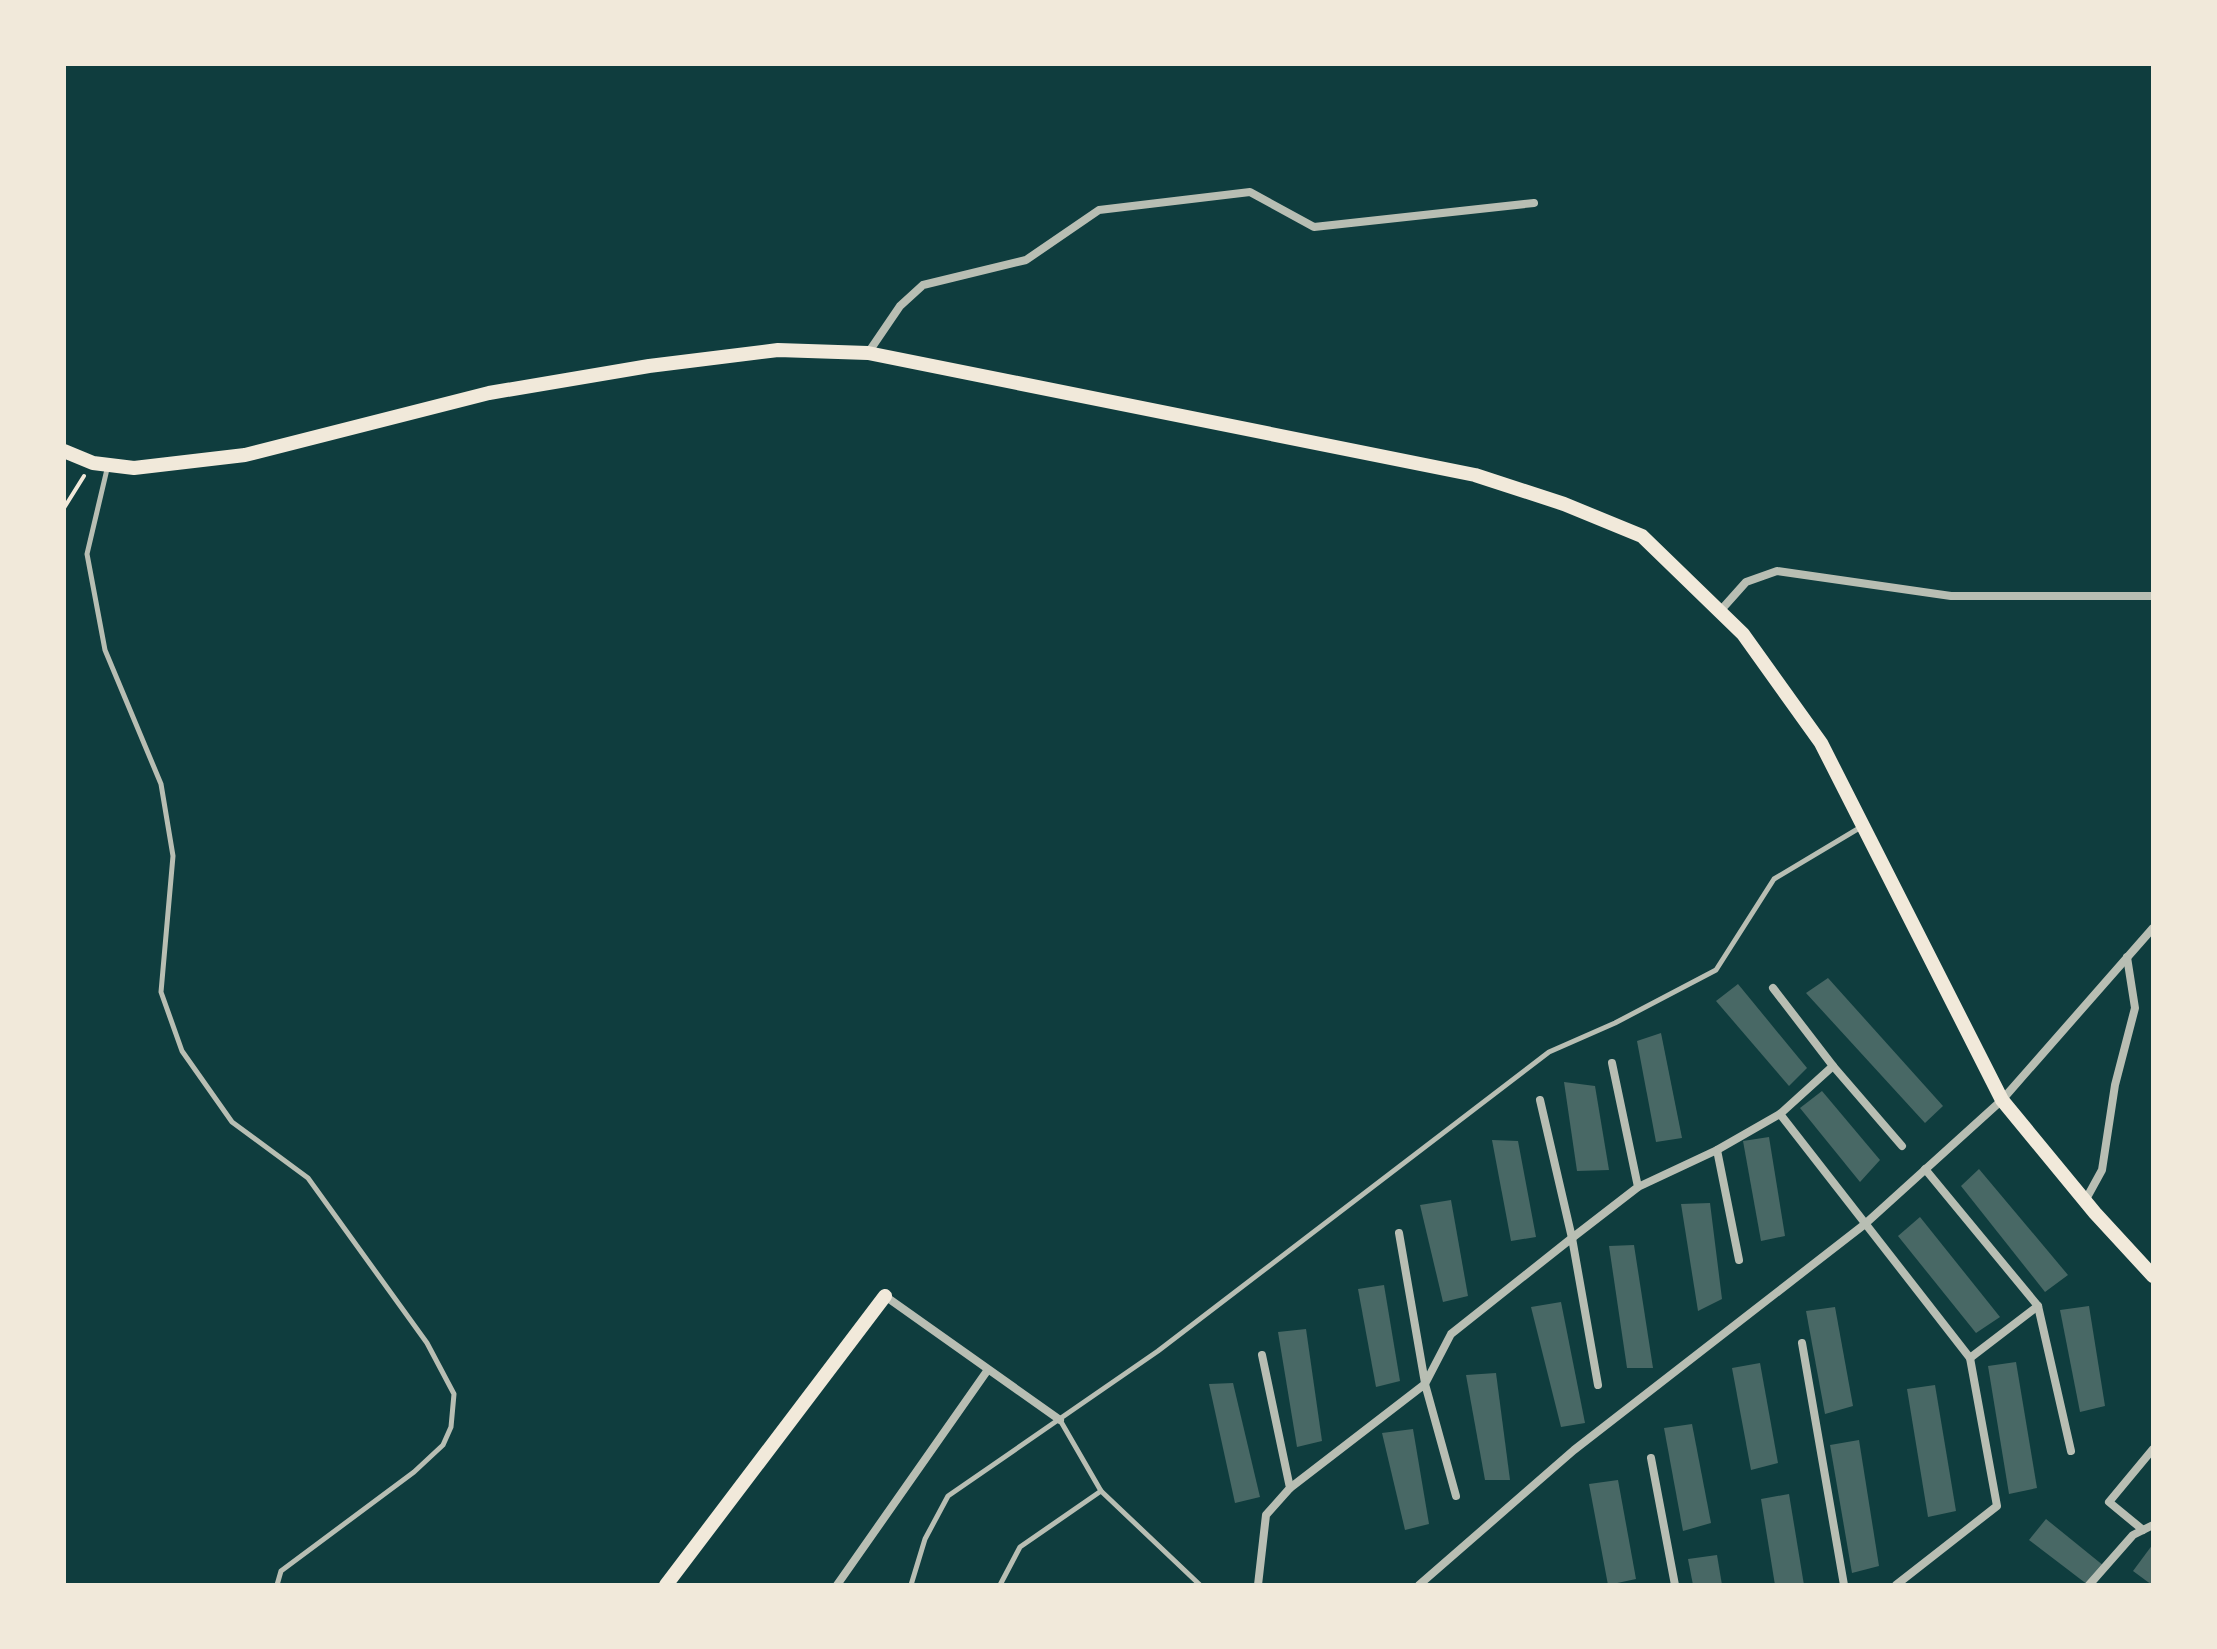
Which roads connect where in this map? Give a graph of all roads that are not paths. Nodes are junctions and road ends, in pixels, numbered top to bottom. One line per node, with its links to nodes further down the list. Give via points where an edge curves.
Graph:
1 (1534, 203): 2 (street, via 1314,227 1250,192 1099,210 1026,260 923,285 900,306)
2 (868, 353): 4 (main road, via 778,350 649,366 489,393 245,455 134,468); 6 (main road, via 1475,475 1642,536)
3 (64, 451): 4 (main road)
4 (101, 464): 44 (lane, via 87,554 105,650 161,784 173,856 161,992 182,1051 232,1122 308,1178 427,1343 454,1394 451,1427 443,1445 281,1571)
5 (2153, 596): 6 (street, via 1951,596 1777,571 1746,582)
6 (1721, 610): 7 (main road, via 1821,743)
7 (1862, 826): 14 (main road); 34 (lane, via 1774,879 1716,970 1549,1052)
8 (2153, 928): 9 (street)
9 (2127, 957): 14 (street); 20 (street, via 2135,1008 2115,1085 2102,1170)
10 (1773, 988): 12 (street)
11 (1612, 1063): 19 (street)
12 (1833, 1066): 15 (street); 16 (street)
13 (1540, 1100): 23 (street)
14 (2002, 1100): 18 (street); 20 (main road)
15 (1780, 1114): 17 (street); 21 (street)
16 (1902, 1146)
17 (1717, 1150): 19 (street); 24 (street)
18 (1925, 1169): 21 (street); 27 (street)
19 (1638, 1187): 23 (street)
20 (2085, 1201): 25 (main road)
21 (1865, 1224): 30 (street); 50 (street, via 1574,1450)
22 (1399, 1233): 32 (street)
23 (1572, 1238): 32 (street, via 1451,1334); 33 (street)
24 (1739, 1260)
25 (2153, 1276)
26 (885, 1296): 31 (street); 43 (main road)
27 (2038, 1306): 30 (street); 36 (street)
28 (1802, 1343): 52 (street)
29 (1262, 1355): 38 (street)
30 (1970, 1358): 53 (street, via 1997,1506)
31 (987, 1371): 34 (street); 45 (street)
32 (1425, 1384): 38 (street); 40 (street)
33 (1598, 1385)
34 (1060, 1420): 39 (lane); 46 (lane, via 948,1496 925,1539)
35 (2153, 1449): 42 (street, via 2109,1502)
36 (2071, 1451)
37 (1651, 1458): 51 (street)
38 (1290, 1488): 49 (street, via 1266,1515)
39 (1101, 1491): 47 (lane, via 1020,1547); 48 (lane)
40 (1456, 1496)
41 (2153, 1525): 42 (street)
42 (2143, 1530): 54 (street)
43 (672, 1583)
44 (277, 1585)
45 (837, 1585)
46 (911, 1585)
47 (1000, 1585)
48 (1200, 1585)
49 (1258, 1585)
50 (1419, 1585)
51 (1675, 1585)
52 (1844, 1585)
53 (1896, 1585)
54 (2089, 1585)

